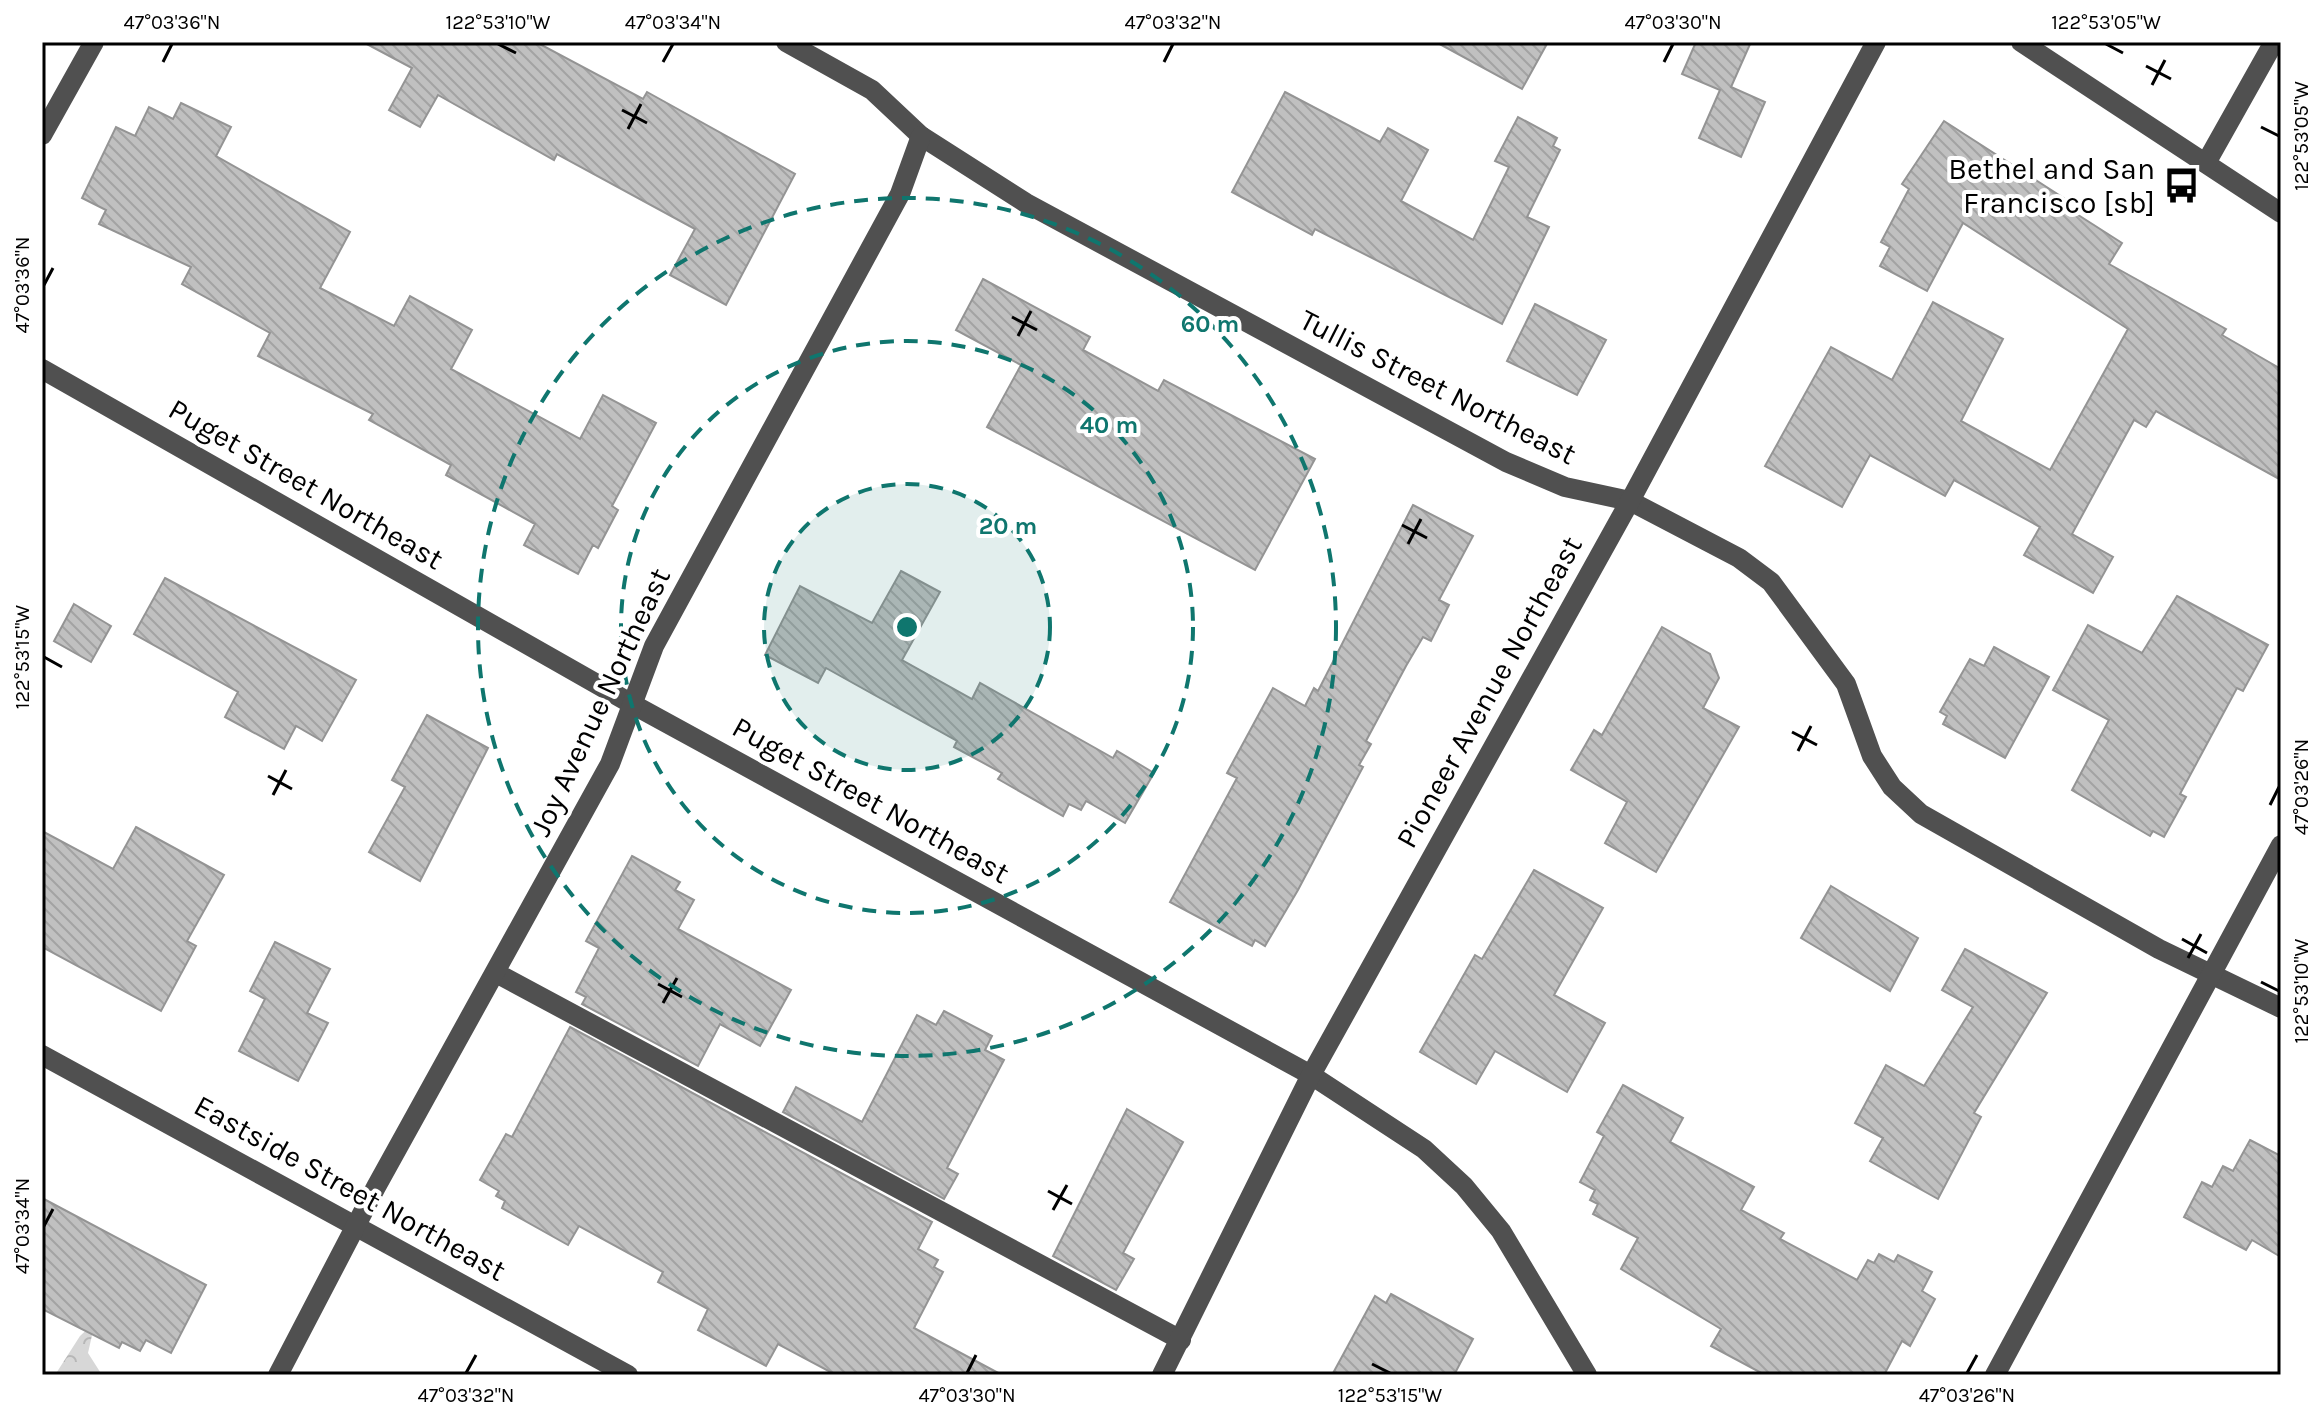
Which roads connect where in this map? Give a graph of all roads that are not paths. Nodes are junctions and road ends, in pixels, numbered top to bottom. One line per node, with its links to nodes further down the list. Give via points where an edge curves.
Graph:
1 (94, 42): 6 (street)
2 (786, 42): 7 (street, Tullis Street Northeast, via 872,90)
3 (1876, 42): 11 (street, Pioneer Avenue Northeast)
4 (2021, 42): 8 (street)
5 (2274, 42): 8 (street)
6 (42, 135)
7 (921, 136): 11 (street, Tullis Street Northeast, via 1026,203 1506,462 1565,487); 12 (street, Joy Avenue Northeast, via 900,194 654,646)
8 (2206, 163): 9 (street)
9 (2281, 213)
10 (42, 369): 12 (street, Puget Street Northeast)
11 (1630, 501): 15 (street, Tullis Street Northeast, via 1739,558 1771,582 1846,684 1872,756 1892,787 1921,814); 18 (street, Pioneer Avenue Northeast)
12 (632, 704): 14 (street, Joy Avenue Northeast, via 610,764); 18 (street, Puget Street Northeast)
13 (2281, 845): 15 (street)
14 (496, 973): 19 (street, Joy Avenue Northeast); 20 (street)
15 (2208, 975): 16 (street, Tullis Street Northeast); 25 (street)
16 (2281, 1008)
17 (42, 1055): 19 (street, Eastside Street Northeast)
18 (1311, 1075): 20 (street, Pioneer Avenue Northeast); 24 (street, Puget Street Northeast, via 1424,1149 1464,1186 1501,1231)
19 (357, 1226): 21 (street, Joy Avenue Northeast); 22 (street, Eastside Street Northeast)
20 (1181, 1340): 23 (street, Pioneer Avenue Northeast)
21 (278, 1375)
22 (628, 1375)
23 (1162, 1375)
24 (1587, 1375)
25 (1995, 1375)

